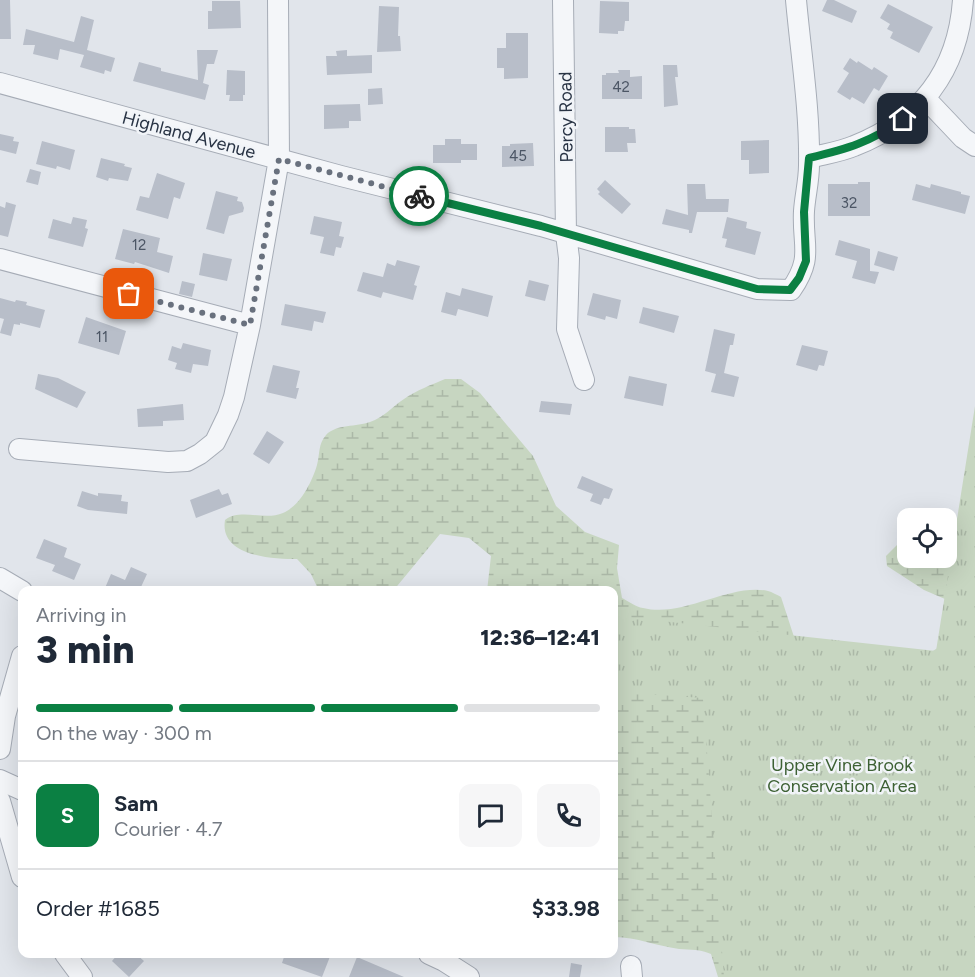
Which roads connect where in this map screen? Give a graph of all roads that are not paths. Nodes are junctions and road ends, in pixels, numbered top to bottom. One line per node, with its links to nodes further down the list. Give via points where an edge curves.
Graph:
1 (278, 0): 9 (street)
2 (563, 0): 10 (street, Percy Road)
3 (796, 0): 8 (street)
4 (963, 0): 6 (street, via 953,51)
5 (0, 83): 9 (street, Highland Avenue)
6 (926, 99): 7 (street); 8 (street, via 881,134 851,148)
7 (975, 146)
8 (809, 158): 10 (street, Highland Avenue, via 804,212 806,261 790,290 757,289)
9 (279, 159): 10 (street, Highland Avenue); 12 (street)
10 (567, 234): 13 (street, Percy Road, via 567,329)
11 (0, 259): 12 (street)
12 (250, 325): 14 (street, via 228,415 215,442 194,458 168,462)
13 (584, 380)
14 (19, 449)
15 (0, 578): 16 (street)
16 (18, 589)
17 (18, 670): 18 (street)
18 (0, 749)
19 (0, 780): 20 (street)
20 (18, 788)
21 (0, 801): 22 (street)
22 (18, 863)
23 (68, 958): 25 (street)
24 (438, 958): 26 (street)
25 (82, 977)
26 (470, 977)

